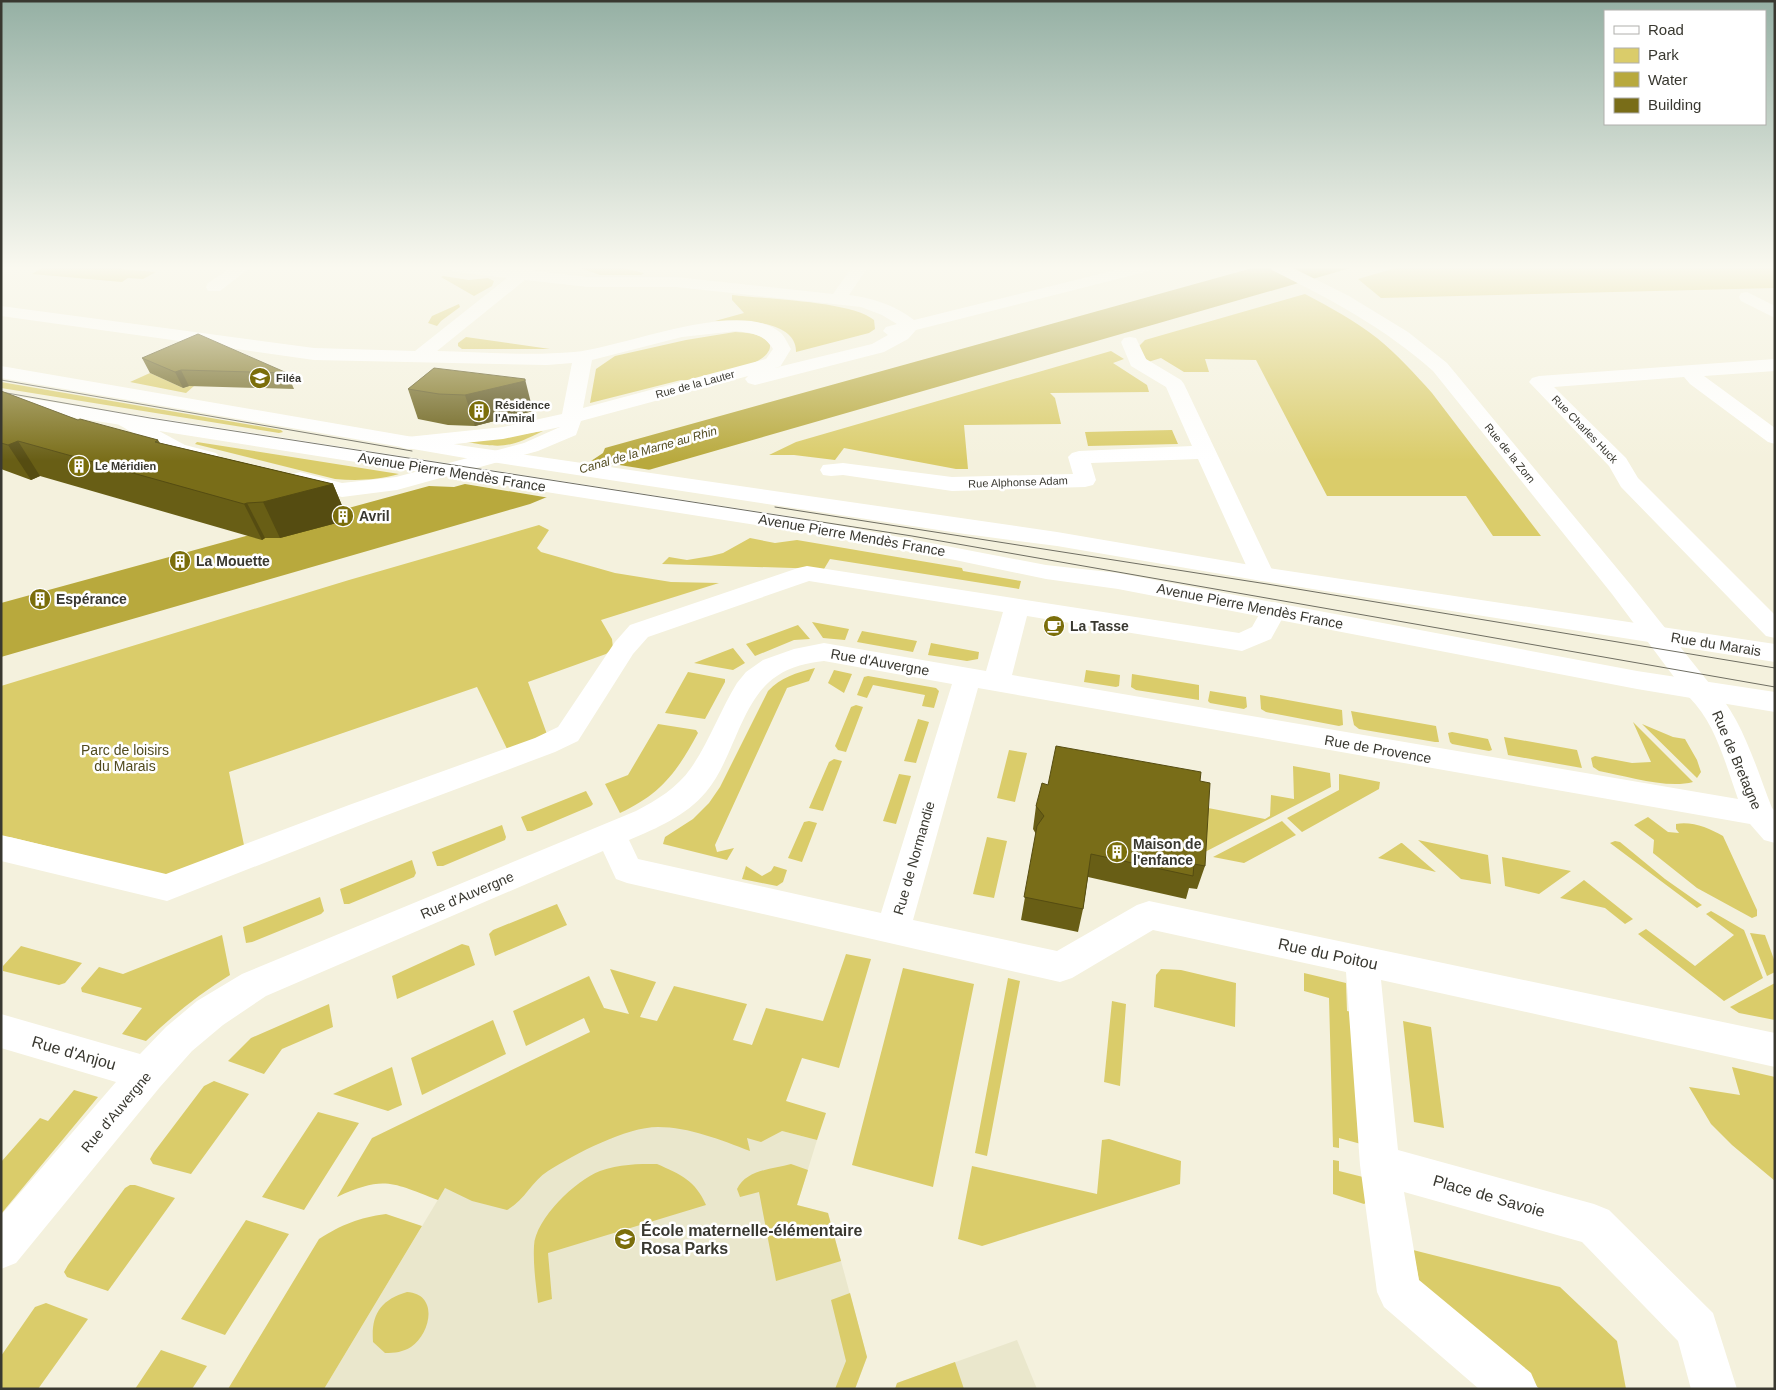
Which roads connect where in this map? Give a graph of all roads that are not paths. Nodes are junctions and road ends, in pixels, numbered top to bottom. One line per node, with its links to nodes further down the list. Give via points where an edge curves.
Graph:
1 (153, 332): 10 (street, via 314,354)
2 (450, 332): 10 (street)
3 (684, 332): 9 (street)
4 (765, 332): 11 (street, via 774,336 782,349)
5 (888, 332): 11 (street, Rue de la Lauter)
6 (905, 332): 17 (street, via 878,348)
7 (1398, 332): 28 (street, Rue de la Zorn, via 1440,367)
8 (1130, 342): 20 (street, via 1138,362 1174,384)
9 (583, 356): 10 (street, via 547,359); 17 (street)
10 (418, 357)
11 (773, 363): 19 (street, Rue de la Lauter, via 503,433)
12 (1774, 365): 13 (street)
13 (1689, 371): 18 (street); 27 (street, Rue Charles Huck, via 1539,382 1618,463 1629,482)
14 (1, 372): 19 (street, Avenue Pierre Mendès France)
15 (1, 400): 16 (street, Avenue Pierre Mendès France)
16 (126, 421): 21 (street, via 178,449); 26 (street, Avenue Pierre Mendès France, via 810,527 955,552 1046,572 1118,581)
17 (569, 431): 23 (street, via 531,447 397,483 342,490)
18 (1775, 438)
19 (407, 442): 24 (street, Avenue Pierre Mendès France, via 1057,539)
20 (1206, 452): 22 (street, Rue Alphonse Adam, via 1079,457 1086,480 952,484); 24 (street)
21 (231, 462)
22 (831, 470)
23 (283, 475)
24 (1262, 574): 28 (street, Avenue Pierre Mendès France)
25 (1017, 606): 26 (street, via 1242,642 1262,633); 31 (street); 36 (street, via 807,573 639,631 624,648 568,734 166,888)
26 (1274, 610): 32 (street, Avenue Pierre Mendès France)
27 (1775, 630)
28 (1657, 635): 29 (street, Rue du Marais); 32 (street, Rue de la Zorn)
29 (1775, 653)
30 (967, 678): 31 (street); 35 (street, Rue d'Auvergne, via 824,652 797,656 765,670 746,690 701,776 677,803); 37 (street, Rue de Normandie)
31 (996, 683): 34 (street, Rue de Provence, via 1614,790)
32 (1699, 690): 33 (street); 34 (street, Rue de Bretagne, via 1712,703 1724,723)
33 (1775, 702)
34 (1767, 822)
35 (611, 835): 37 (street, Rue de Normandie, via 627,870); 41 (street, Rue d'Auvergne, via 254,985 210,1013 179,1039)
36 (1, 848)
37 (893, 930): 38 (street, Rue du Poitou, via 1060,967 1149,915)
38 (1362, 961): 40 (street, Rue du Poitou); 42 (street)
39 (1, 1032): 41 (street, Rue d'Anjou)
40 (1775, 1050)
41 (147, 1074): 43 (street, Rue d'Auvergne)
42 (1380, 1165): 44 (street, via 1399,1292); 45 (street, Place de Savoie, via 1594,1225 1697,1329)
43 (1, 1248)
44 (1515, 1389)
45 (1714, 1389)

